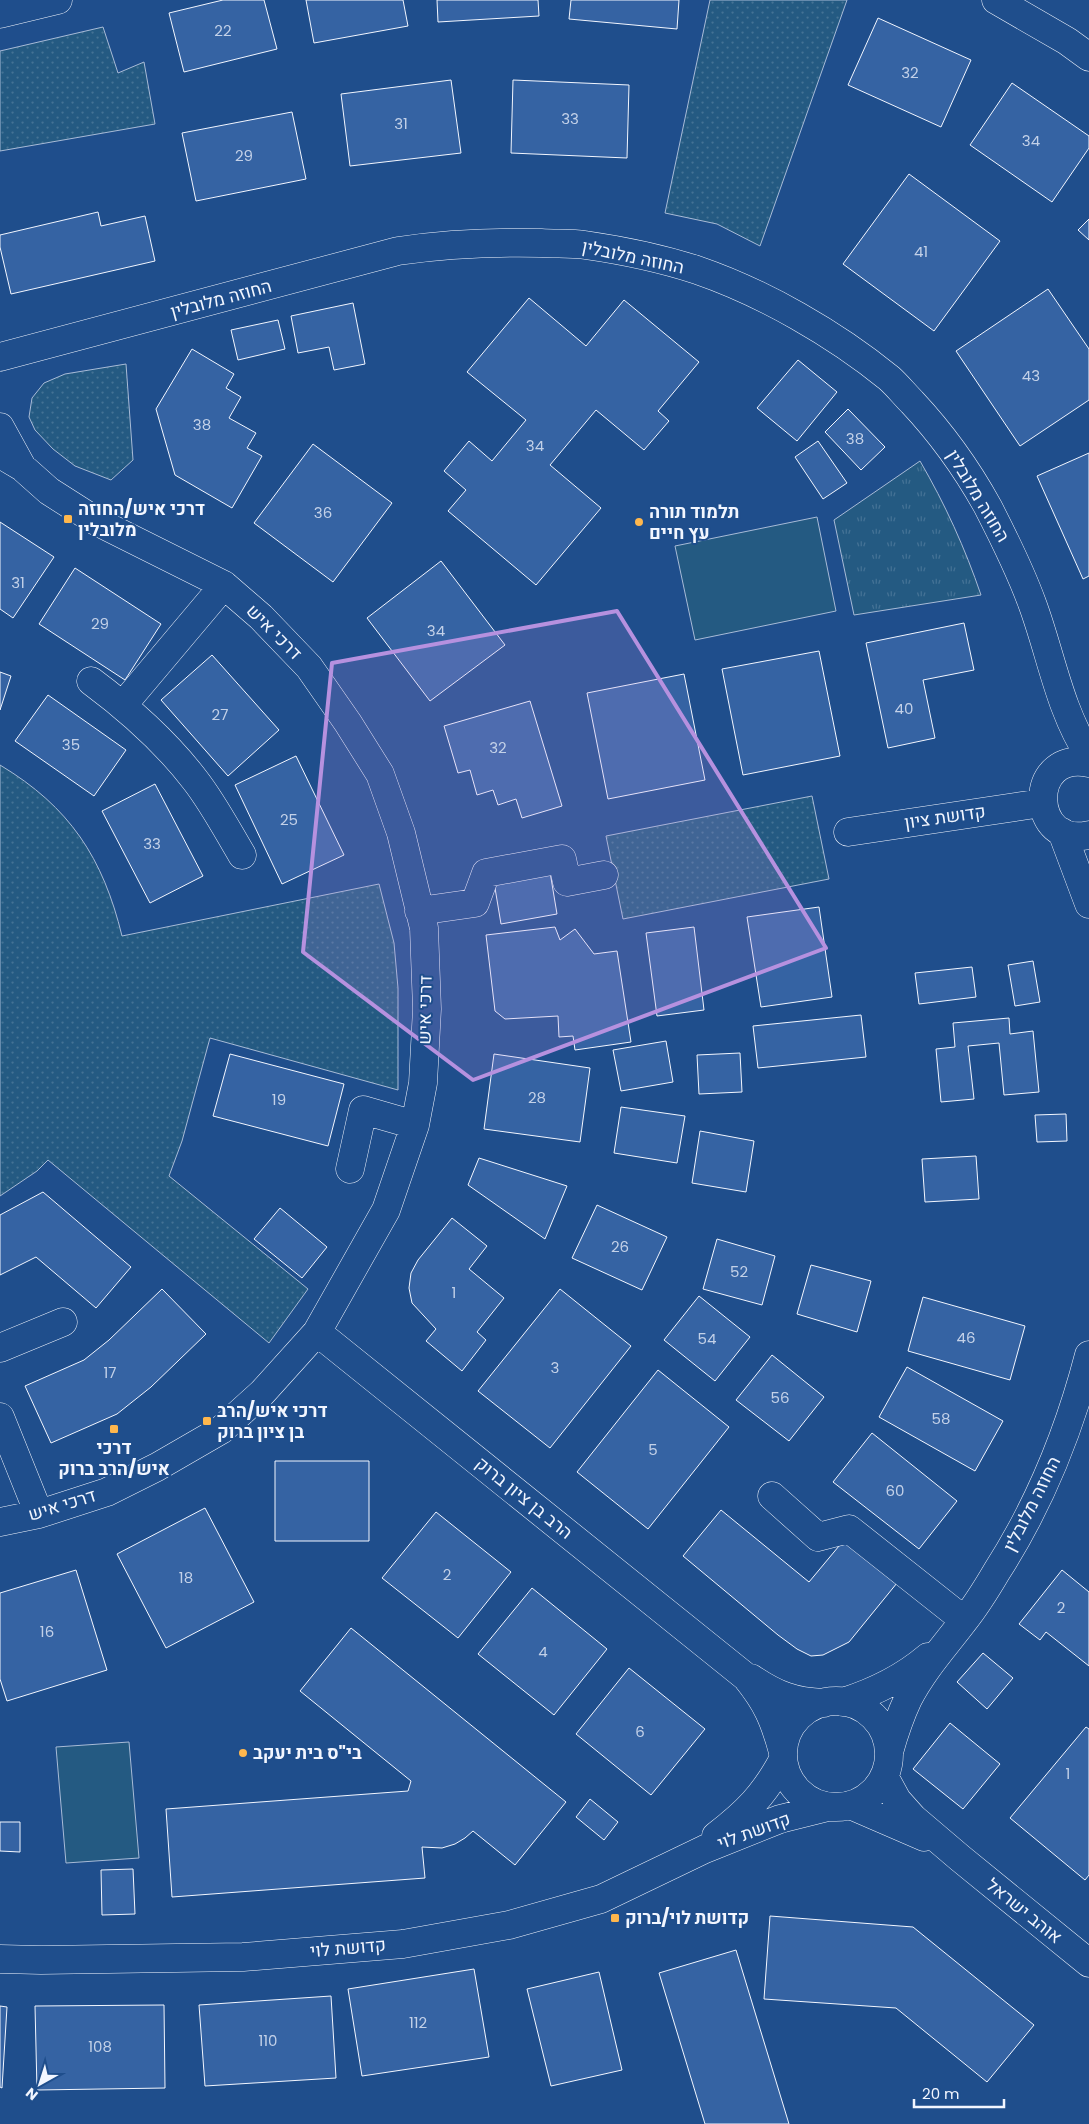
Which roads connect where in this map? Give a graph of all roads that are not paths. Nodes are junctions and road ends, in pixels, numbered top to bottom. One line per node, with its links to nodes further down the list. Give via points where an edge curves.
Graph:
1 (58, 0): 3 (street)
2 (996, 0): 4 (street)
3 (0, 14)
4 (1089, 57)
5 (0, 357): 10 (street, החוזה מלובלין, via 398,251 439,245 508,242 583,244 697,270 756,294 846,347 890,379 926,418 960,459 1012,554 1032,602)
6 (0, 427): 7 (street, דרכי איש)
7 (11, 460): 8 (street, דרכי איש, via 49,492 96,521)
8 (224, 585): 11 (street); 22 (street, דרכי איש, via 262,616 309,667 380,774 402,833)
9 (92, 681): 11 (street)
10 (1058, 693): 12 (street, החוזה מלובלין); 14 (street, החוזה מלובלין, via 1060,735)
11 (123, 705): 19 (street, via 195,780)
12 (1089, 755)
13 (1089, 763): 14 (street, via 1066,764)
14 (1056, 770): 15 (street, via 1045,785)
15 (1042, 803): 16 (street, קדושת ציון); 17 (street, via 1049,820)
16 (848, 832)
17 (1062, 832): 18 (street); 21 (street)
18 (1089, 835)
19 (242, 855)
20 (604, 875): 22 (street, via 567,882 562,859 486,873 475,904)
21 (1089, 904)
22 (419, 910): 23 (street, דרכי איש, via 424,928 427,1010 423,1083)
23 (415, 1125): 24 (street, via 363,1110); 26 (street, דרכי איש, via 386,1210)
24 (350, 1169)
25 (63, 1322): 27 (street)
26 (317, 1332): 31 (street, דרכי איש, via 262,1393 221,1430 107,1492); 34 (street, הרב בן ציון ברוק)
27 (0, 1348)
28 (1089, 1355): 33 (street, החוזה מלובלין, via 1066,1430 1044,1486 1011,1549)
29 (0, 1417): 31 (street)
30 (772, 1496): 33 (street, via 818,1537 849,1529)
31 (38, 1514): 32 (street, דרכי איש)
32 (0, 1522)
33 (956, 1630): 35 (street, החוזה מלובלין, via 912,1671 870,1693); 37 (street, החוזה מלובלין, via 908,1699)
34 (731, 1664): 35 (street, הרב בן ציון ברוק, via 765,1688 786,1698 803,1702); 36 (street, הרב בן ציון ברוק, via 762,1698 774,1720)
35 (833, 1702): 36 (street, via 808,1709 795,1720 786,1735); 37 (street, via 857,1706 880,1724 886,1738)
36 (783, 1756): 38 (street, via 786,1774 803,1796 815,1803); 40 (street, קדושת לוי, via 756,1802 716,1837)
37 (886, 1764): 38 (street, via 876,1789 864,1799); 39 (street, אוהב ישראל, via 897,1800)
38 (839, 1806): 39 (street, אוהב ישראל, via 905,1827); 40 (street, קדושת לוי, via 780,1819)
39 (960, 1858): 42 (street, אוהב ישראל)
40 (682, 1860): 41 (street, קדושת לוי, via 594,1901 509,1925 403,1944 243,1957)
41 (0, 1959)
42 (1089, 1963)

